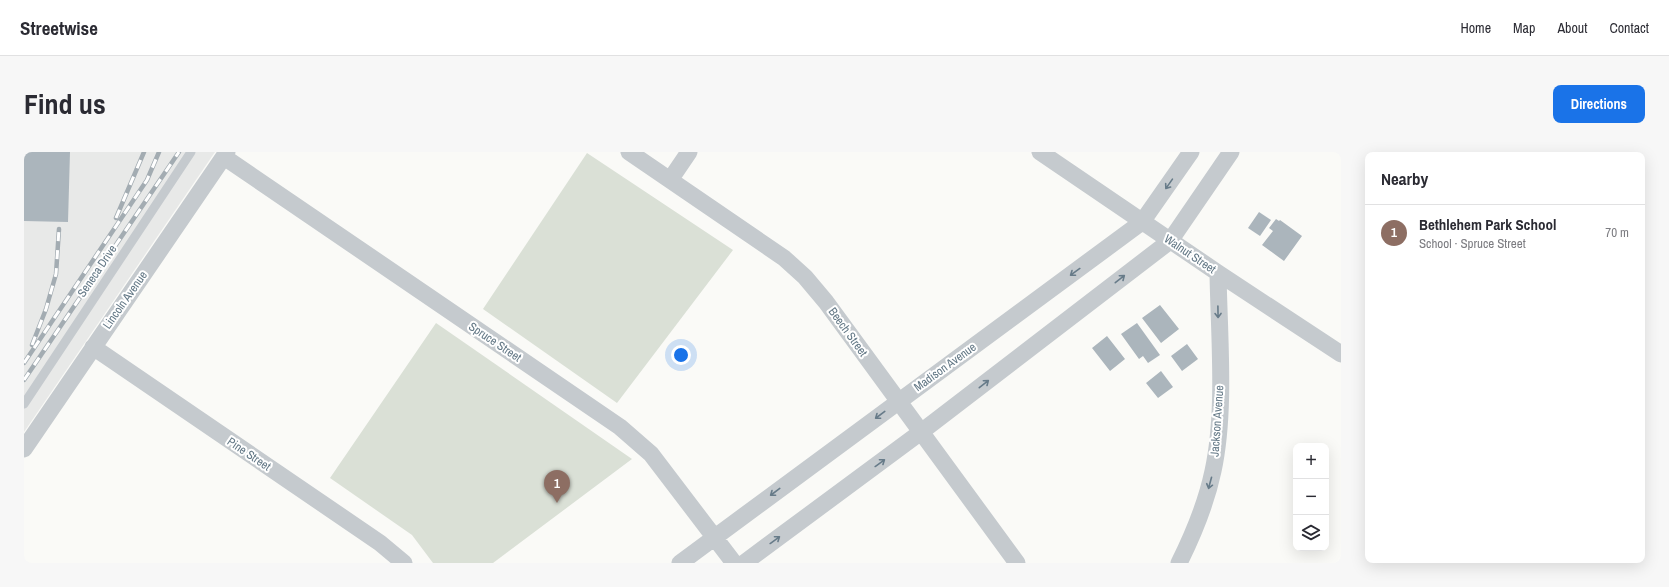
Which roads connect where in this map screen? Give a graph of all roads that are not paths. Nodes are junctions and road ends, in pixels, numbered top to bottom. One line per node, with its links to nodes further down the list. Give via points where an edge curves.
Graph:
1 (191, 152): 15 (lane, Seneca Drive)
2 (629, 152): 8 (street, Beech Street)
3 (689, 152): 8 (street)
4 (1040, 152): 9 (street, Walnut Street)
5 (1191, 152): 9 (street, Madison Avenue, one-way to 9)
6 (1231, 152): 10 (street)
7 (225, 154): 12 (street, Lincoln Avenue); 18 (street, Spruce Street, via 620,427 651,454)
8 (670, 180): 14 (street, Beech Street, via 784,258 805,277)
9 (1142, 222): 10 (street, Walnut Street); 14 (street, Madison Avenue, one-way to 14)
10 (1170, 241): 11 (street, Walnut Street); 16 (street, one-way to 10)
11 (1218, 273): 13 (street, Walnut Street); 24 (street, Jackson Avenue, one-way to 24, via 1218,437 1213,471 1201,513)
12 (93, 347): 17 (street, Lincoln Avenue); 19 (street, Pine Street, via 380,543)
13 (1341, 354)
14 (898, 401): 16 (street, Beech Street); 18 (street, Madison Avenue, one-way to 18)
15 (24, 404)
16 (921, 432): 22 (street, one-way to 16); 23 (street, Beech Street)
17 (24, 449)
18 (714, 538): 20 (street, Madison Avenue); 21 (street, Spruce Street)
19 (404, 563)
20 (680, 563)
21 (734, 563)
22 (744, 563)
23 (1017, 563)
24 (1179, 563)

